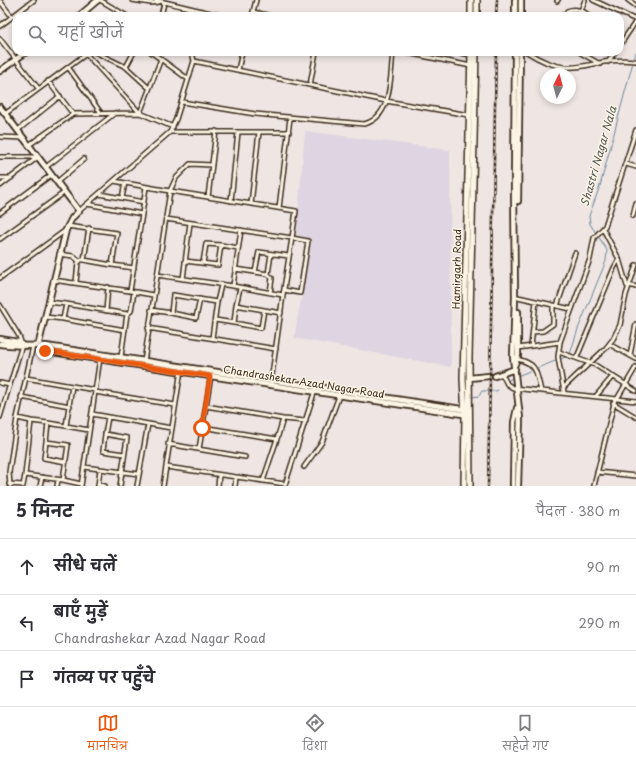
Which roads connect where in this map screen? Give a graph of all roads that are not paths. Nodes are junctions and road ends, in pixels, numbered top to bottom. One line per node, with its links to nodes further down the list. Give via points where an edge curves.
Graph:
1 (99, 0): 19 (street); 20 (street)
2 (132, 0): 13 (street, via 151,3)
3 (256, 0): 23 (street)
4 (471, 0): 24 (main road)
5 (477, 0): 25 (main road)
6 (515, 0): 26 (street)
7 (521, 0): 27 (street)
8 (585, 0): 17 (street)
9 (593, 0): 14 (street)
10 (628, 0): 16 (street)
11 (0, 1): 31 (street)
12 (31, 1): 18 (street)
13 (158, 1): 15 (street)
14 (601, 2): 29 (street)
15 (164, 3): 21 (street); 22 (street)
16 (636, 6)
17 (581, 11): 28 (street)
18 (18, 12)
19 (84, 12)
20 (120, 12)
21 (162, 12)
22 (205, 12)
23 (253, 12)
24 (471, 12)
25 (477, 12)
26 (515, 12)
27 (521, 12)
28 (568, 12)
29 (616, 12)
30 (624, 16): 32 (street)
31 (12, 17): 33 (street)
32 (636, 21): 35 (street)
33 (0, 26)
34 (0, 39): 36 (street)
35 (624, 39)
36 (12, 55)
37 (13, 56): 56 (street)
38 (20, 56): 56 (street)
39 (83, 56): 63 (street)
40 (90, 56): 77 (street)
41 (103, 56): 64 (street)
42 (132, 56): 64 (street)
43 (157, 56): 57 (street)
44 (193, 56): 58 (street)
45 (241, 56): 65 (street)
46 (315, 56): 69 (street)
47 (392, 56): 73 (street)
48 (422, 56): 62 (street)
49 (471, 56): 62 (main road, Hamirgarh Road)
50 (476, 56): 81 (main road, Hamirgarh Road)
51 (515, 56): 208 (street, via 513,357)
52 (520, 56): 166 (street)
53 (533, 56): 61 (street, via 542,62 565,68)
54 (586, 56): 61 (street)
55 (612, 56): 60 (street)
56 (15, 59): 66 (street); 70 (street)
57 (161, 59): 67 (street); 71 (street)
58 (194, 61): 65 (street); 67 (street)
59 (636, 61): 60 (street)
60 (608, 62): 61 (street)
61 (600, 64)
62 (471, 66): 81 (main road, Hamirgarh Road)
63 (68, 67): 68 (street); 78 (street)
64 (126, 67): 71 (street)
65 (238, 70): 69 (street)
66 (0, 71)
67 (188, 79): 74 (street)
68 (48, 81): 70 (street); 72 (street)
69 (310, 85): 73 (street)
70 (38, 88): 79 (street)
71 (149, 88): 77 (street)
72 (60, 96): 80 (street); 84 (street)
73 (386, 101): 81 (street); 82 (street, via 375,120 364,124)
74 (182, 102): 82 (street); 83 (street)
75 (0, 107): 79 (street)
76 (116, 112): 77 (street); 78 (street); 99 (street)
77 (140, 112): 83 (street)
78 (101, 113): 80 (street)
79 (5, 114): 84 (street)
80 (73, 114): 93 (street)
81 (472, 115): 218 (main road, Hamirgarh Road); 241 (main road, Hamirgarh Road, via 463,371)
82 (290, 118): 90 (street)
83 (173, 127): 87 (street)
84 (17, 130): 92 (street)
85 (216, 131): 87 (street); 88 (street); 98 (street)
86 (636, 131): 97 (street)
87 (170, 132): 104 (street)
88 (238, 132): 89 (street); 114 (street)
89 (259, 132): 90 (street); 118 (street)
90 (289, 132): 119 (street)
91 (0, 137): 92 (street)
92 (24, 138): 93 (street)
93 (29, 145): 95 (street)
94 (0, 157): 95 (street)
95 (38, 157): 99 (street); 103 (street)
96 (84, 159): 105 (street)
97 (626, 164): 100 (street); 129 (street)
98 (212, 165): 109 (street, via 190,164 176,178); 112 (street)
99 (46, 167): 101 (street)
100 (636, 167)
101 (51, 175): 105 (street); 121 (street)
102 (0, 178): 103 (street)
103 (11, 178): 107 (street)
104 (114, 181): 106 (street); 111 (street)
105 (57, 182): 110 (street)
106 (125, 183): 108 (street); 113 (street)
107 (0, 186)
108 (146, 186): 109 (street); 115 (street)
109 (170, 191): 112 (street); 124 (street)
110 (65, 192): 120 (street); 131 (street)
111 (99, 194): 113 (street); 117 (street)
112 (208, 197): 114 (street)
113 (122, 198): 115 (street)
114 (231, 201): 118 (street)
115 (144, 202): 122 (street)
116 (636, 203): 123 (street)
117 (87, 204): 120 (street); 122 (street)
118 (251, 204): 119 (street)
119 (279, 208): 130 (street, via 296,211)
120 (79, 211): 126 (street)
121 (0, 213)
122 (142, 214): 145 (street)
123 (633, 216)
124 (166, 219): 125 (street); 148 (street)
125 (190, 223): 128 (street); 141 (street)
126 (67, 228): 127 (street); 135 (street); 150 (street)
127 (90, 228): 139 (street); 143 (street, via 117,233)
128 (241, 230): 130 (street); 133 (street)
129 (601, 231): 138 (street); 175 (street, via 596,235)
130 (292, 238): 137 (street); 160 (street, via 308,241 300,293)
131 (0, 239)
132 (221, 245): 133 (street); 142 (street, via 206,244); 142 (street, via 218,266)
133 (238, 248): 146 (street)
134 (575, 253): 174 (street)
135 (59, 254): 140 (street, via 73,256); 152 (street)
136 (271, 254): 137 (street); 147 (street, via 259,252); 149 (street)
137 (289, 256): 160 (street)
138 (619, 259): 156 (street); 204 (street)
139 (84, 260): 140 (street); 143 (street)
140 (79, 261): 153 (street)
141 (185, 261): 142 (street); 151 (street)
142 (203, 263)
143 (112, 264): 145 (street)
144 (636, 265): 156 (street)
145 (134, 268): 161 (street)
146 (235, 269): 147 (street); 155 (street)
147 (255, 272): 149 (street)
148 (157, 274): 151 (street); 164 (street)
149 (268, 274): 163 (street, via 272,278)
150 (0, 278)
151 (183, 279): 154 (street)
152 (53, 280): 153 (street); 169 (street)
153 (76, 282): 157 (street)
154 (221, 285): 155 (street); 170 (street)
155 (233, 286): 159 (street)
156 (628, 286): 158 (street); 194 (street, via 620,325)
157 (108, 287): 161 (street); 178 (street)
158 (636, 287)
159 (240, 288): 163 (street); 173 (street)
160 (284, 290): 165 (street)
161 (130, 291): 162 (street)
162 (134, 292): 164 (street); 181 (street, via 132,310)
163 (270, 293): 165 (street)
164 (154, 295): 176 (street)
165 (283, 295): 180 (street)
166 (518, 297): 168 (street); 198 (street)
167 (200, 299): 170 (street); 179 (street, via 196,318); 179 (street, via 173,295)
168 (536, 301): 174 (street); 189 (street)
169 (48, 302): 171 (street); 182 (street)
170 (217, 302): 184 (street)
171 (66, 304): 178 (street); 183 (street)
172 (0, 305): 195 (street)
173 (236, 305): 177 (street); 185 (street)
174 (555, 305): 175 (street); 189 (street, via 553,324 544,331)
175 (572, 309): 192 (street)
176 (151, 310): 179 (street); 187 (street)
177 (264, 310): 180 (street); 185 (street, via 261,328)
178 (106, 311): 181 (street)
179 (171, 313)
180 (281, 313): 199 (street)
181 (128, 314): 188 (street)
182 (44, 317): 183 (street); 197 (street)
183 (63, 319): 188 (street)
184 (215, 320): 185 (street); 190 (street)
185 (234, 323)
186 (636, 324): 201 (street)
187 (148, 328): 190 (street); 206 (street)
188 (125, 330): 203 (street)
189 (533, 332): 196 (street)
190 (212, 338): 199 (street)
191 (0, 339): 195 (street, via 17,341)
192 (560, 342): 196 (street); 200 (street)
193 (0, 344): 195 (street, via 18,347)
194 (610, 344): 201 (street); 207 (street)
195 (22, 345): 197 (street, Chandrashekar Azad Nagar Road); 222 (street)
196 (531, 346): 198 (street)
197 (37, 347): 202 (street, Chandrashekar Azad Nagar Road, via 46,346); 217 (street)
198 (518, 348): 208 (street)
199 (276, 349): 220 (street)
200 (559, 352): 204 (street); 225 (street)
201 (630, 355): 205 (street)
202 (100, 357): 203 (street, Chandrashekar Azad Nagar Road); 206 (street, Chandrashekar Azad Nagar Road); 227 (street)
203 (121, 357): 206 (street, Chandrashekar Azad Nagar Road)
204 (576, 357): 207 (street)
205 (636, 359)
206 (144, 363): 210 (street, Chandrashekar Azad Nagar Road)
207 (590, 363): 216 (street); 225 (street)
208 (516, 366): 213 (street); 224 (street); 228 (street, via 527,361 534,366)
209 (636, 367): 211 (street)
210 (181, 369): 212 (street, Chandrashekar Azad Nagar Road); 237 (street)
211 (635, 372): 221 (street)
212 (211, 374): 220 (street, Chandrashekar Azad Nagar Road); 239 (street)
213 (502, 374): 215 (street); 224 (street, via 507,384)
214 (488, 376): 218 (street)
215 (495, 376)
216 (613, 376): 221 (street); 232 (street)
217 (26, 378): 223 (street); 233 (street)
218 (469, 378): 241 (main road, Hamirgarh Road)
219 (0, 383): 222 (street)
220 (271, 383): 226 (street, Chandrashekar Azad Nagar Road)
221 (626, 384): 229 (street); 234 (street)
222 (10, 385): 243 (street)
223 (72, 386): 227 (street); 238 (street)
224 (517, 386): 228 (street); 240 (street)
225 (563, 388): 230 (street)
226 (316, 390): 231 (street, Chandrashekar Azad Nagar Road); 241 (street, Chandrashekar Azad Nagar Road); 249 (street)
227 (95, 391): 237 (street); 242 (street)
228 (541, 391): 230 (street)
229 (636, 391)
230 (564, 392): 232 (street)
231 (339, 396): 241 (street, Chandrashekar Azad Nagar Road); 266 (street, via 322,442)
232 (596, 396): 234 (street)
233 (21, 397): 238 (street); 246 (street)
234 (616, 399): 235 (street); 236 (street)
235 (636, 401)
236 (613, 404): 245 (street); 269 (street)
237 (175, 405): 253 (street)
238 (70, 406): 252 (street)
239 (206, 406): 247 (street); 254 (street)
240 (517, 406): 294 (street, via 514,422); 295 (street, via 520,418)
241 (467, 413): 292 (main road, Hamirgarh Road); 293 (main road, Hamirgarh Road)
242 (92, 414): 244 (street); 255 (street)
243 (0, 417)
244 (108, 417): 251 (street); 256 (street)
245 (636, 417)
246 (17, 418): 248 (street); 279 (street, via 9,472)
247 (283, 420): 249 (street); 257 (street)
248 (31, 421): 250 (street); 271 (street)
249 (306, 421): 282 (street)
250 (48, 424): 252 (street); 258 (street)
251 (148, 424): 253 (street); 270 (street)
252 (66, 426): 255 (street)
253 (171, 428): 259 (street)
254 (202, 428): 257 (street); 260 (street)
255 (89, 430): 264 (street)
256 (106, 434): 261 (street, via 127,438); 261 (street, via 103,451)
257 (276, 440): 278 (street)
258 (46, 442): 263 (street, via 44,458); 263 (street, via 68,445)
259 (168, 444): 260 (street); 265 (street)
260 (199, 449): 262 (street)
261 (124, 454): 268 (street)
262 (245, 457)
263 (66, 462): 277 (street)
264 (84, 467): 267 (street); 280 (street)
265 (166, 467): 272 (street); 289 (street)
266 (304, 467)
267 (100, 469): 268 (street); 281 (street)
268 (122, 471): 270 (street); 287 (street)
269 (596, 472): 273 (street); 296 (street)
270 (139, 474): 288 (street)
271 (25, 475): 274 (street); 283 (street)
272 (219, 475): 275 (street); 290 (street)
273 (636, 476)
274 (42, 477): 276 (street); 284 (street)
275 (236, 477): 278 (street); 291 (street)
276 (58, 480): 277 (street); 285 (street)
277 (63, 480): 280 (street)
278 (263, 481): 282 (street)
279 (10, 485): 283 (street)
280 (81, 485)
281 (98, 485): 286 (street)
282 (284, 485)
283 (23, 486)
284 (40, 486)
285 (57, 486)
286 (105, 486)
287 (120, 486)
288 (137, 486)
289 (162, 486)
290 (218, 486)
291 (235, 486)
292 (464, 486)
293 (470, 486)
294 (513, 486)
295 (518, 486)
296 (594, 486)

